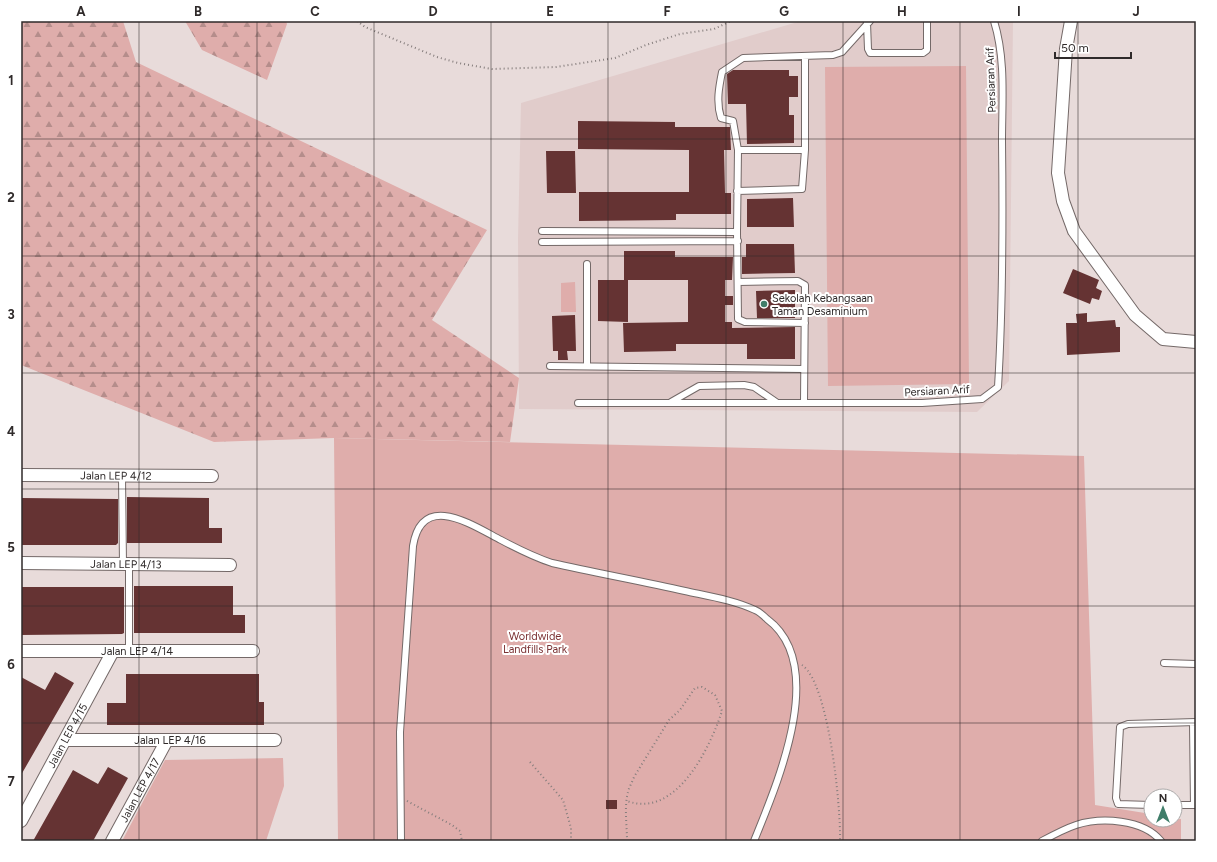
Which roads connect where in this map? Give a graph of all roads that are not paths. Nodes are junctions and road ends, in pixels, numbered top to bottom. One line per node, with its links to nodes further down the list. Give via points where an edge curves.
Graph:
1 (927, 21): 4 (lane, via 927,50 870,53)
2 (994, 21): 23 (lane, Persiaran Arif, via 1000,42 1003,75 1003,226 998,387 982,399 922,403)
3 (1071, 21): 16 (street, via 1066,49 1058,173 1063,201 1074,231 1135,314 1163,339)
4 (869, 22): 5 (lane, via 842,52)
5 (805, 57): 6 (lane, via 743,58 722,72 718,92 719,110 721,118 733,120); 7 (lane)
6 (738, 150): 7 (lane); 8 (lane)
7 (805, 150): 8 (lane, via 802,189)
8 (737, 190): 10 (lane)
9 (542, 231): 10 (lane)
10 (737, 232): 11 (lane)
11 (738, 241): 12 (lane); 14 (lane)
12 (542, 242)
13 (587, 264): 18 (lane)
14 (738, 282): 15 (lane, via 738,319 745,322); 15 (lane, via 798,281 805,285)
15 (805, 323): 19 (lane)
16 (1196, 342)
17 (550, 366): 18 (lane)
18 (587, 366): 19 (lane)
19 (804, 369): 23 (lane)
20 (578, 402): 21 (lane, Persiaran Arif)
21 (670, 402): 22 (lane, Persiaran Arif); 22 (lane, via 699,386 744,385 754,387)
22 (776, 402): 23 (lane, Persiaran Arif)
23 (804, 402)
24 (21, 475): 25 (street, Jalan LEP 4/12)
25 (122, 476): 26 (street, Jalan LEP 4/12); 28 (lane)
26 (212, 476)
27 (21, 563): 28 (street, Jalan LEP 4/13)
28 (126, 564): 29 (street, Jalan LEP 4/13); 32 (lane)
29 (230, 565)
30 (21, 651): 31 (street, Jalan LEP 4/14)
31 (113, 651): 32 (street, Jalan LEP 4/14); 37 (street, Jalan LEP 4/15)
32 (128, 651): 33 (street, Jalan LEP 4/14)
33 (253, 651)
34 (1164, 663): 35 (lane)
35 (1196, 664)
36 (1194, 722): 40 (lane, via 1128,724 1120,727 1116,798 1118,804); 42 (lane)
37 (66, 740): 38 (street, Jalan LEP 4/16); 43 (street, Jalan LEP 4/15)
38 (167, 740): 39 (street, Jalan LEP 4/16); 44 (street, Jalan LEP 4/17)
39 (275, 740)
40 (1143, 805)
41 (1183, 805): 42 (lane)
42 (1195, 805)
43 (21, 821)
44 (112, 841)
45 (401, 841): 46 (lane, via 400,732 413,546 420,526 435,516 456,518 529,555 552,563 712,597 756,610 781,630 795,664 796,712 786,753)
46 (754, 841)
47 (1042, 841): 48 (lane, via 1077,825 1093,822 1132,824 1152,833)
48 (1161, 841)

